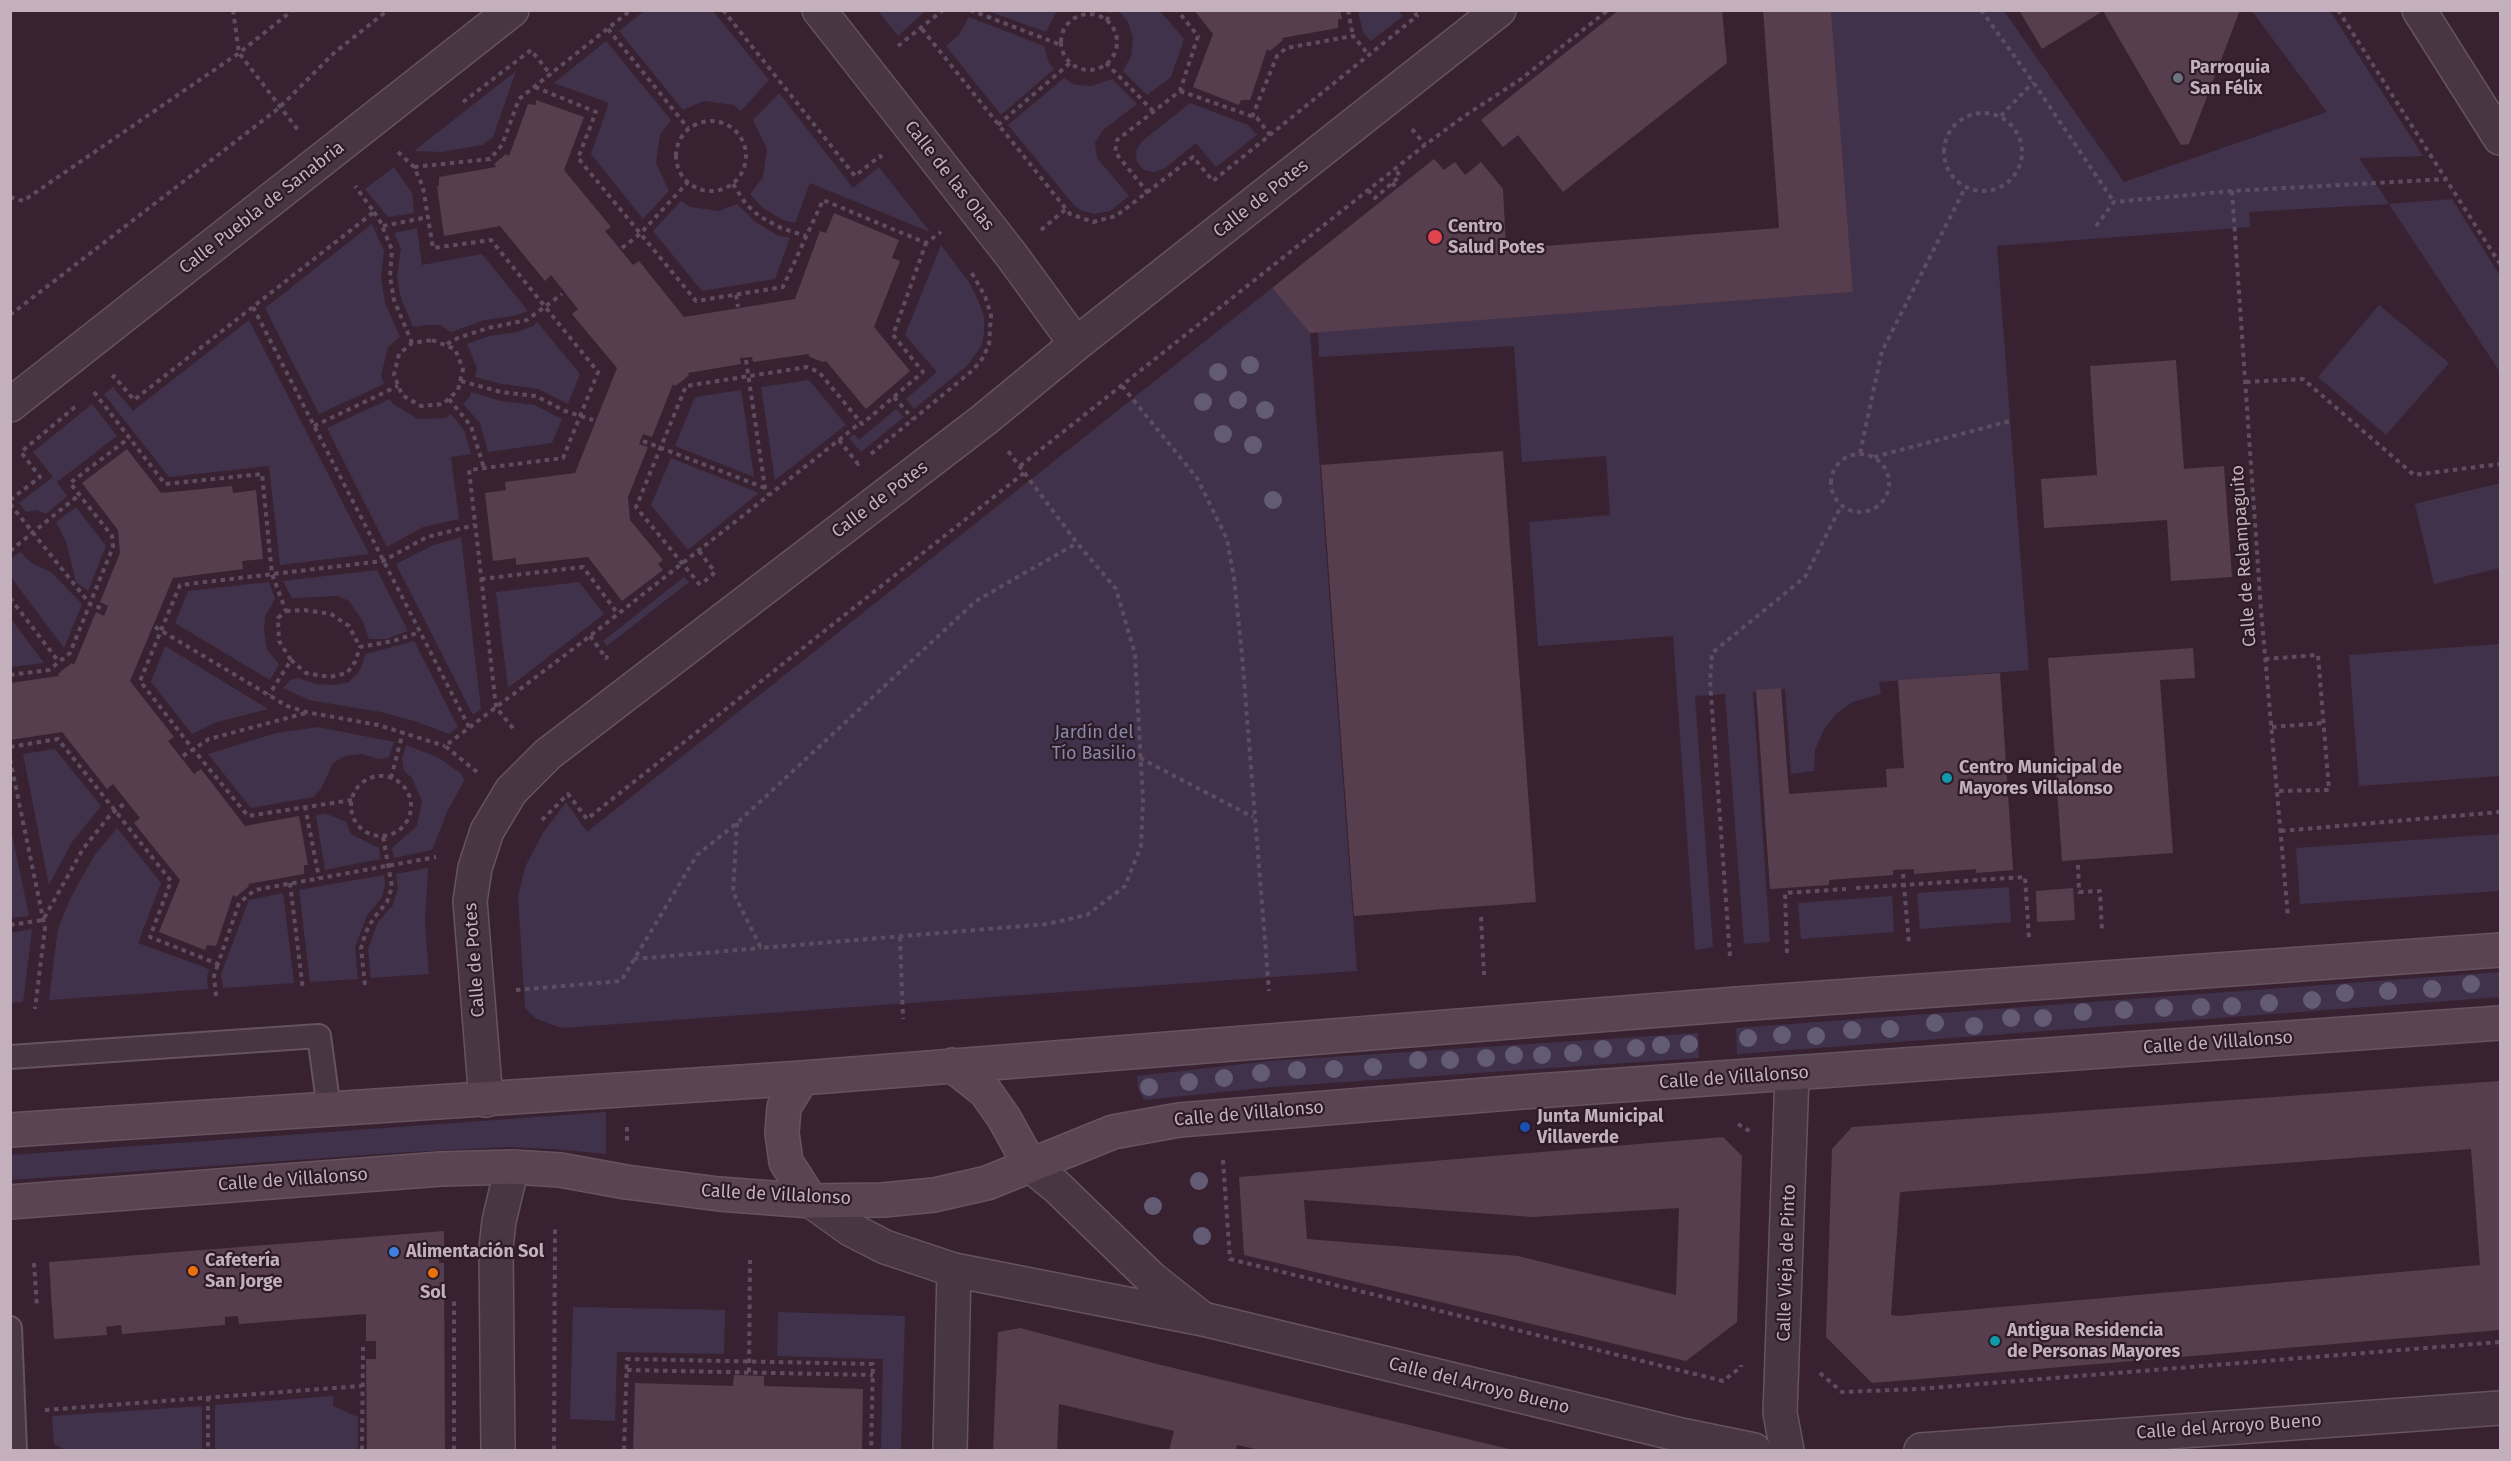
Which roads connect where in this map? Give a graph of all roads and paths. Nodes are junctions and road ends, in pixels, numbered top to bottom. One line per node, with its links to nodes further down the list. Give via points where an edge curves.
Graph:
1 (233, 10): 27 (path)
2 (293, 10): 27 (path)
3 (388, 10): 35 (path, via 334,53)
4 (512, 10): 47 (street, Calle Puebla de Sanabria)
5 (631, 10): 23 (path)
6 (723, 10): 48 (path, via 855,176 880,156)
7 (819, 10): 84 (street, Calle de las Olas, via 1012,256)
8 (943, 10): 22 (path)
9 (970, 10): 26 (path)
10 (1073, 10): 20 (path)
11 (1110, 10): 21 (path)
12 (1177, 10): 34 (path, via 1198,36)
13 (1348, 10): 24 (path)
14 (1413, 10): 28 (path, via 1417,16)
15 (1499, 10): 84 (street, Calle de Potes)
16 (1608, 10): 50 (path, via 1521,79)
17 (1981, 10): 32 (path)
18 (2338, 10): 51 (path)
19 (2420, 10): 43 (street)
20 (1076, 17): 21 (path, via 1087,14); 26 (path, via 1067,24)
21 (1107, 21): 30 (path, via 1117,40 1116,51)
22 (922, 28): 25 (path, via 898,46); 40 (path)
23 (608, 29): 31 (path); 41 (path)
24 (1353, 36): 28 (path); 39 (path, via 1286,48 1277,56)
25 (891, 37)
26 (1060, 45): 29 (path)
27 (239, 53): 35 (path); 61 (path, via 23,201)
28 (1369, 55): 42 (path)
29 (1070, 63): 30 (path, via 1091,70); 40 (path)
30 (1106, 63): 37 (path)
31 (551, 75): 33 (path); 36 (path, via 531,50)
32 (2033, 82): 38 (path); 62 (path)
33 (535, 87): 49 (path, via 519,99 502,144 490,159); 69 (path, via 596,112 578,158)
34 (1180, 91): 37 (path); 42 (path, via 1257,118)
35 (279, 108): 47 (path); 81 (path)
36 (455, 108)
37 (1154, 112): 60 (path, via 1117,140 1115,152)
38 (2001, 116): 56 (path, via 2017,130 2023,150 2019,170 2005,185 1986,192); 56 (path, via 1981,112 1961,118 1947,134 1943,154 1949,174)
39 (1252, 117)
40 (999, 125): 60 (path, via 1070,214 1086,221 1100,221 1116,216)
41 (688, 128): 53 (path, via 678,142 676,161); 55 (path, via 707,120 725,123 740,134 747,151 744,169)
42 (1270, 135): 60 (path, via 1213,181 1193,157)
43 (2500, 138)
44 (407, 145): 45 (path)
45 (398, 152): 46 (path); 49 (path)
46 (389, 159)
47 (323, 160): 97 (street, Calle Puebla de Sanabria)
48 (887, 164)
49 (414, 166): 64 (path, via 423,187)
50 (1395, 169): 54 (path, via 1400,176); 58 (path)
51 (2446, 179): 59 (path); 75 (path)
52 (363, 180): 63 (path, via 354,186)
53 (688, 182): 55 (path, via 698,189 716,192); 69 (path)
54 (1392, 183): 57 (path); 58 (path, via 1375,198)
55 (733, 184): 70 (path, via 759,216)
56 (1965, 188): 109 (path, via 1882,351)
57 (1398, 189)
58 (1368, 190): 92 (path)
59 (2232, 192): 62 (path); 89 (path, Calle de Relampaguito)
60 (1148, 193)
61 (10, 197)
62 (2114, 202): 67 (path)
63 (374, 212): 66 (path); 79 (path)
64 (428, 217): 66 (path); 78 (path, via 433,248 491,240)
65 (934, 224): 68 (path)
66 (383, 226): 82 (path, via 392,250 390,277 394,300)
67 (2096, 226)
68 (941, 232): 71 (path); 72 (path)
69 (640, 234): 73 (path); 77 (path, via 696,301)
70 (806, 236): 72 (path, via 823,200); 77 (path, via 783,287)
71 (947, 240)
72 (926, 243): 94 (path, via 893,334 923,372)
73 (622, 248)
74 (966, 264): 90 (path, via 985,296 991,331 982,359)
75 (2500, 264)
76 (562, 294): 78 (path)
77 (736, 295): 80 (path)
78 (545, 306): 83 (path, via 527,320 488,328); 98 (path, via 598,372)
79 (253, 307): 87 (path, via 134,400 114,376); 104 (path)
80 (738, 307)
81 (10, 315)
82 (412, 343): 83 (path, via 432,340); 91 (path, via 399,354 394,375)
83 (447, 345): 88 (path, via 455,350 463,369)
84 (1076, 345): 100 (street, Calle de Potes)
85 (746, 360): 86 (path)
86 (749, 376): 103 (path, via 807,367 819,372); 108 (path, via 686,386); 115 (path)
87 (107, 381)
88 (461, 381): 95 (path); 98 (path, via 536,396)
89 (2246, 382): 111 (path, via 2303,379 2414,476); 140 (path, Calle de Relampaguito)
90 (958, 383): 99 (path); 100 (path)
91 (398, 386): 95 (path, via 402,395 421,406 442,404); 104 (path)
92 (1122, 386): 112 (path); 166 (path, via 1197,478 1227,539 1242,656)
93 (100, 387): 105 (path, via 94,392)
94 (894, 397): 99 (path); 103 (path)
95 (449, 399): 113 (path, via 471,426)
96 (84, 400): 118 (path, via 21,452 40,477)
97 (10, 405)
98 (580, 416): 101 (path); 113 (path, via 563,458)
99 (913, 419): 106 (path, via 858,464)
100 (985, 419): 112 (path); 207 (street, Calle de Potes, via 548,754 511,791 487,831 470,901)
101 (593, 420)
102 (2010, 421): 110 (path)
103 (861, 422): 106 (path)
104 (314, 426): 125 (path)
105 (129, 438): 116 (path, via 70,483); 127 (path, via 165,484 262,474)
106 (840, 440): 117 (path)
107 (644, 441): 108 (path)
108 (661, 447): 115 (path); 126 (path, via 636,507)
109 (1860, 453): 110 (path); 119 (path, via 1847,456 1831,476 1831,489)
110 (1873, 457): 119 (path, via 1883,465 1888,477 1888,490 1882,501 1872,510 1859,512)
111 (2500, 464)
112 (1020, 466): 114 (path)
113 (484, 468): 120 (path, via 469,470)
114 (1024, 473): 122 (path); 167 (path, via 587,819 568,794)
115 (765, 488): 117 (path)
116 (79, 495): 121 (path); 130 (path, via 111,536 113,547)
117 (769, 495): 124 (path)
118 (10, 502): 121 (path)
119 (1841, 506): 191 (path, via 1805,577 1712,653 1710,681)
120 (475, 525): 125 (path, via 427,537); 128 (path)
121 (33, 532): 123 (path); 130 (path)
122 (1077, 543): 156 (path, via 1116,589 1135,654); 168 (path, via 976,601)
123 (10, 550)
124 (699, 551): 126 (path); 126 (path, via 715,572 700,585)
125 (383, 561): 127 (path); 136 (path)
126 (682, 564): 133 (path)
127 (272, 574): 132 (path); 135 (path, via 180,585)
128 (481, 579): 133 (path, via 583,567); 145 (path)
129 (10, 598): 142 (path)
130 (90, 604): 131 (path); 142 (path, via 70,653)
131 (103, 609)
132 (286, 611): 138 (path, via 332,614 349,626); 141 (path, via 278,618 279,641)
133 (618, 614): 137 (path)
134 (155, 627): 135 (path)
135 (161, 629): 144 (path); 154 (path, via 140,681)
136 (420, 632): 138 (path); 148 (path)
137 (590, 636): 139 (path, via 606,658); 145 (path)
138 (360, 647): 141 (path, via 356,662 347,673 330,677 306,673)
139 (615, 650)
140 (2265, 659): 147 (path, via 2318,656); 149 (path, Calle de Relampaguito)
141 (291, 660): 144 (path)
142 (59, 662): 143 (path, via 50,670)
143 (10, 675)
144 (269, 695): 146 (path)
145 (496, 707): 148 (path); 151 (path)
146 (306, 712): 150 (path); 154 (path)
147 (2324, 723): 149 (path); 160 (path, via 2329,790)
148 (469, 727): 152 (path)
149 (2271, 727): 160 (path, Calle de Relampaguito)
150 (403, 732): 152 (path); 159 (path)
151 (518, 734)
152 (445, 746): 158 (path, via 477,773)
153 (10, 747): 164 (path, via 58,740)
154 (192, 748): 155 (path); 163 (path, via 248,816)
155 (183, 756)
156 (1140, 758): 166 (path); 185 (path, via 1141,846 1125,886 1087,915 1047,924)
157 (10, 759): 182 (path)
158 (485, 765)
159 (391, 778): 161 (path, via 368,778 354,791); 170 (path, via 404,785 412,802 409,821 395,834)
160 (2277, 791): 169 (path, Calle de Relampaguito)
161 (352, 800): 163 (path); 170 (path, via 351,810 359,828)
162 (124, 804): 164 (path)
163 (305, 806): 175 (path)
164 (115, 811): 182 (path, via 83,849); 193 (path, via 171,881 150,937)
165 (2500, 812): 169 (path)
166 (1253, 817): 198 (path)
167 (540, 822)
168 (737, 823): 188 (path, via 733,892); 192 (path, via 697,855)
169 (2281, 831): 181 (path, Calle de Relampaguito)
170 (383, 836): 172 (path)
171 (436, 857): 172 (path)
172 (389, 866): 175 (path); 196 (path, via 392,887 387,902 366,932 362,948)
173 (2078, 866): 184 (path, via 2079,892 2100,891)
174 (1903, 874): 177 (path)
175 (319, 878): 176 (path)
176 (290, 883): 193 (path, via 255,890 239,903); 197 (path)
177 (1905, 885): 178 (path); 186 (path, via 2025,877); 187 (path)
178 (1856, 888)
179 (1846, 889): 190 (path, via 1785,893)
180 (1481, 917): 194 (path)
181 (2288, 917)
182 (44, 920): 183 (path); 200 (path)
183 (10, 925)
184 (2102, 932)
185 (900, 937): 188 (path); 201 (path)
186 (2029, 938)
187 (1909, 944)
188 (760, 948): 192 (path)
189 (2500, 950): 204 (main road)
190 (1787, 953)
191 (1730, 956)
192 (634, 959): 195 (path, via 621,981 516,990)
193 (218, 964): 199 (path, via 214,976)
194 (1484, 975)
195 (515, 979)
196 (365, 985)
197 (303, 990)
198 (1269, 991)
199 (216, 996)
200 (35, 1009)
201 (903, 1019)
202 (2500, 1023): 205 (main road, Calle de Villalonso)
203 (10, 1057): 208 (lane, via 319,1036)
204 (952, 1065): 206 (main road); 215 (main road, via 985,1091 1005,1118)
205 (1792, 1074): 215 (main road, Calle de Villalonso, via 1179,1119 1113,1132); 247 (street, Calle Vieja de Pinto, via 1780,1413)
206 (802, 1077): 207 (main road); 217 (main road, via 784,1107 782,1133 786,1162)
207 (486, 1100): 208 (main road)
208 (329, 1109): 211 (main road)
209 (627, 1122): 213 (path)
210 (1738, 1125): 212 (path)
211 (10, 1130)
212 (1751, 1131)
213 (627, 1154)
214 (1223, 1160): 228 (path, via 1230,1259 1723,1381)
215 (1030, 1165): 217 (main road, Calle de Villalonso, via 987,1183 934,1195); 223 (street, Calle del Arroyo Bueno)
216 (512, 1167): 217 (main road, Calle de Villalonso, via 560,1170 719,1194); 218 (main road, Calle de Villalonso); 241 (street, via 496,1248)
217 (811, 1201): 221 (street, Calle del Arroyo Bueno, via 850,1229 885,1247)
218 (10, 1202)
219 (555, 1228): 242 (path)
220 (750, 1260): 227 (path)
221 (954, 1270): 223 (street, Calle del Arroyo Bueno); 245 (street)
222 (454, 1295): 240 (path)
223 (1203, 1320): 246 (street, Calle del Arroyo Bueno)
224 (10, 1328): 237 (lane)
225 (2500, 1342): 230 (path, via 1918,1389 1842,1392)
226 (363, 1347): 233 (path)
227 (750, 1361): 229 (path, via 627,1359); 231 (path); 232 (path, via 873,1364)
228 (1741, 1367)
229 (627, 1370): 231 (path); 243 (path)
230 (1818, 1371)
231 (749, 1372): 232 (path)
232 (873, 1375): 244 (path)
233 (362, 1386): 234 (path); 239 (path)
234 (208, 1397): 236 (path); 238 (path)
235 (2500, 1408): 248 (street, Calle del Arroyo Bueno)
236 (42, 1410)
237 (15, 1450)
238 (208, 1450)
239 (362, 1450)
240 (454, 1450)
241 (498, 1450)
242 (554, 1450)
243 (624, 1450)
244 (871, 1450)
245 (950, 1450)
246 (1754, 1450)
247 (1787, 1450)
248 (1921, 1450)

